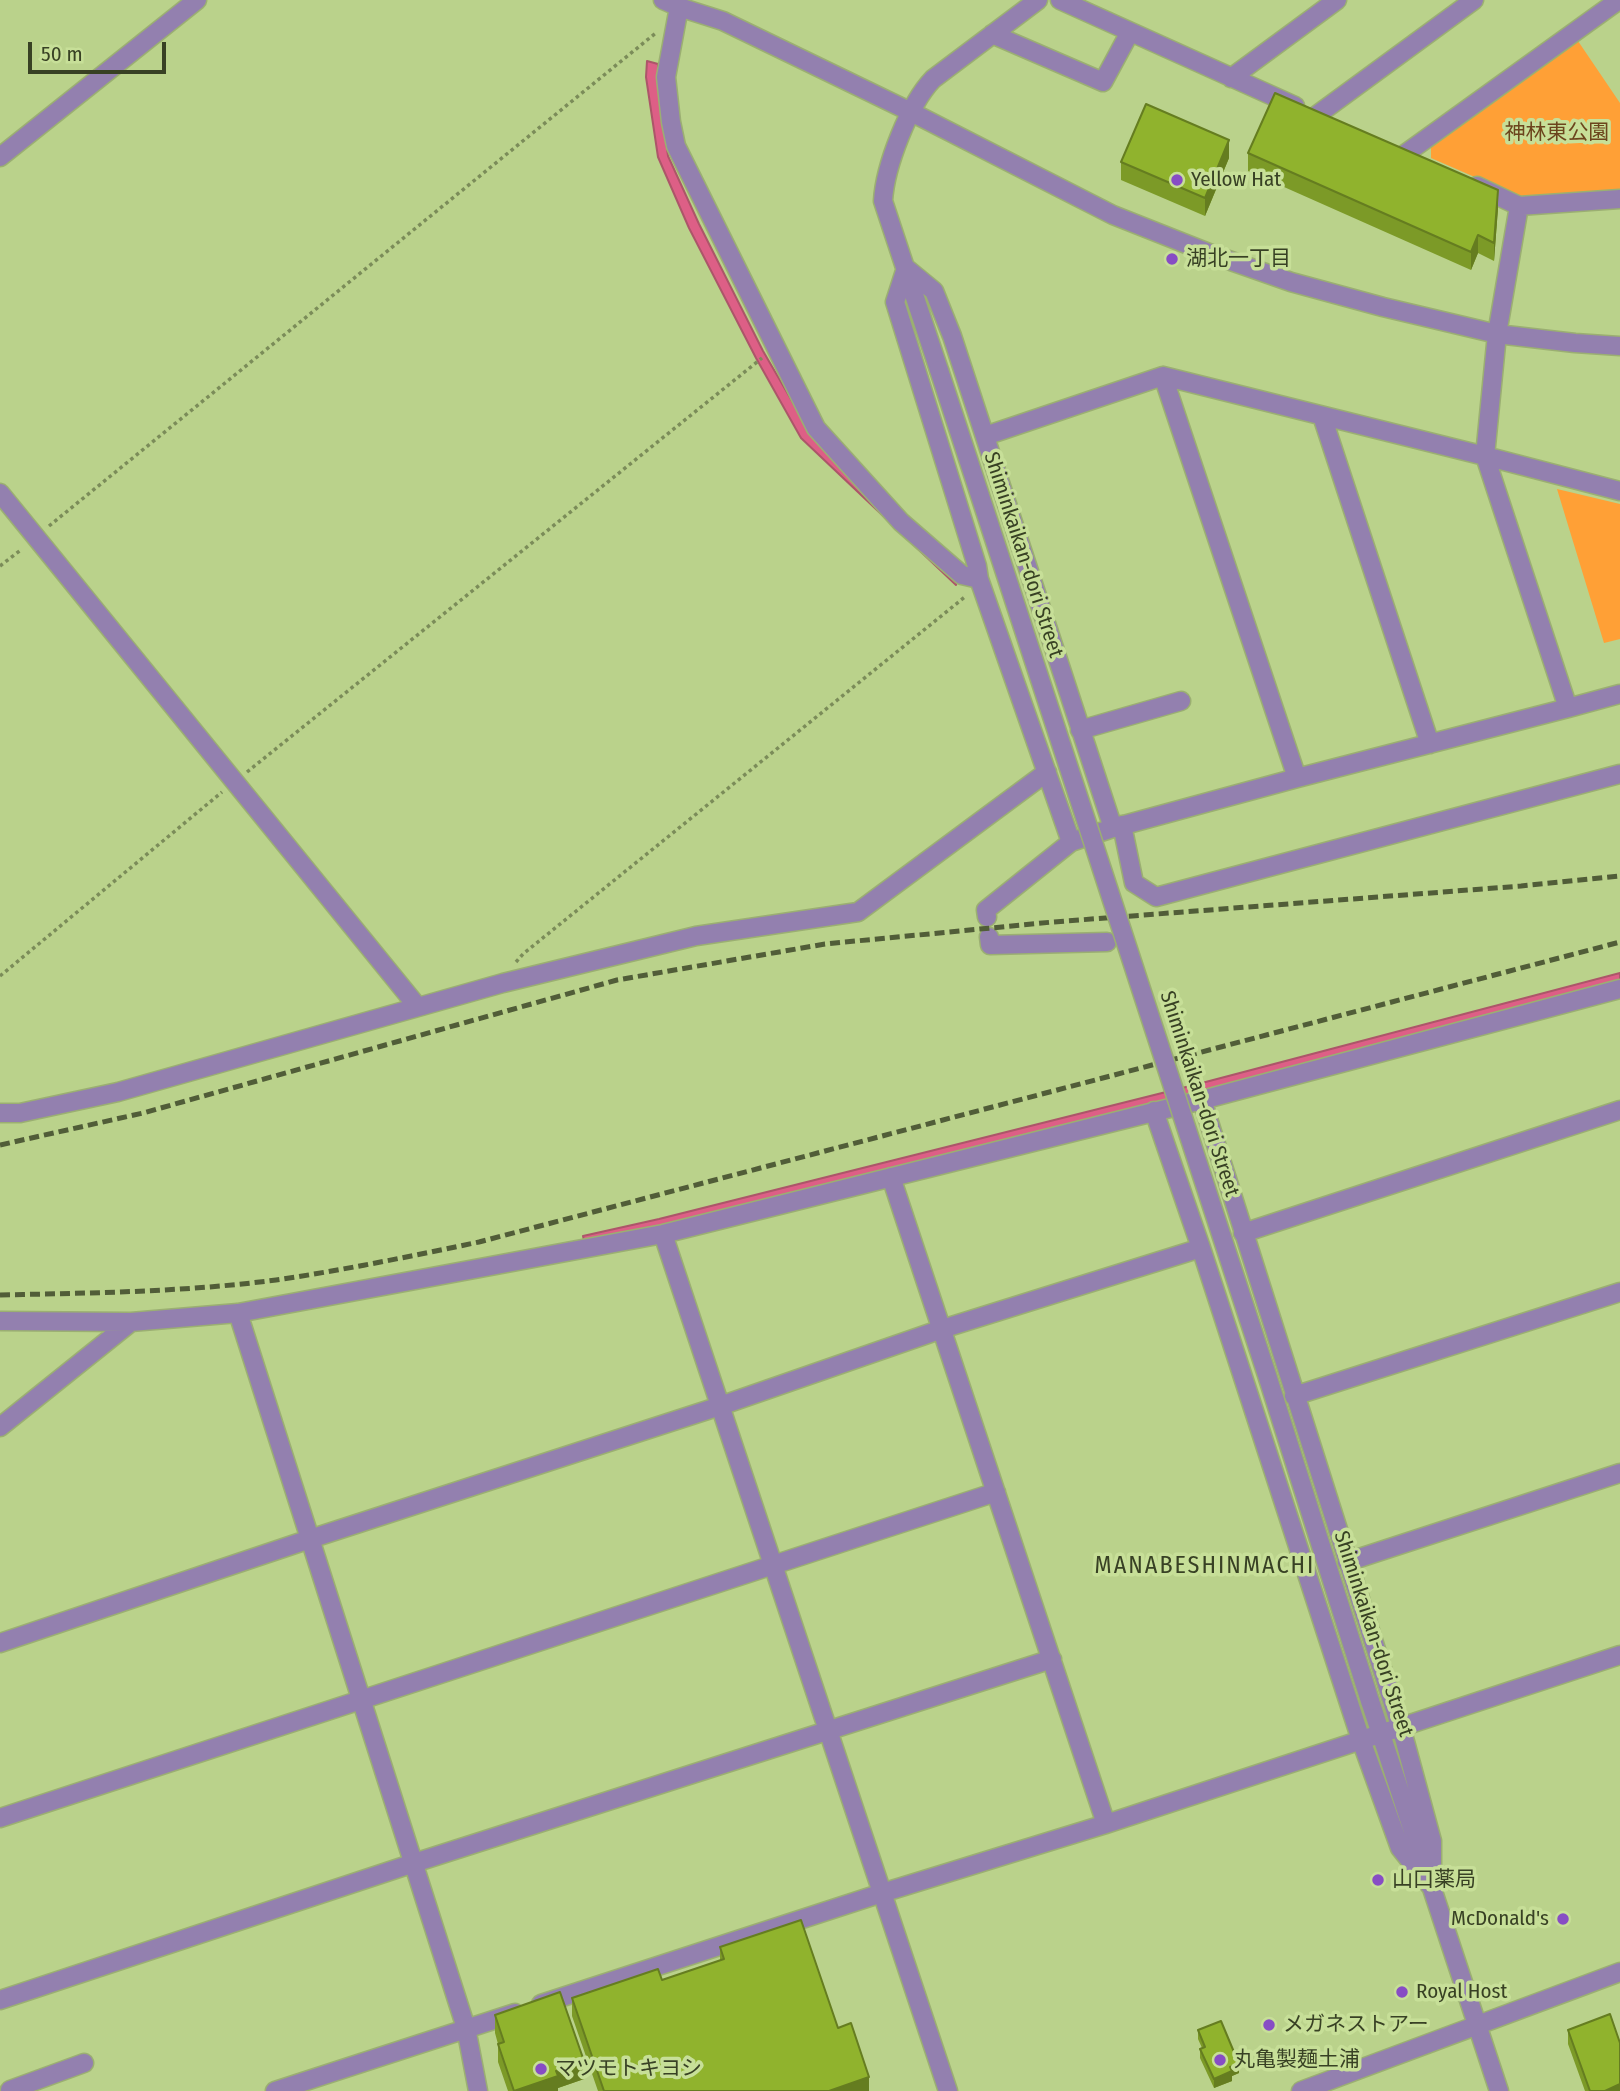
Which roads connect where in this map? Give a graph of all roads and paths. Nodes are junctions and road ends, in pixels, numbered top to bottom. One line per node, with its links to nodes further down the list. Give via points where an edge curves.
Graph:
1 (197, 0): 13 (street)
2 (1038, 0): 9 (street, Shiminkaikan-dori Street)
3 (1059, 0): 8 (street)
4 (1337, 0): 10 (street)
5 (1474, 0): 10 (street, via 1323,118)
6 (1619, 0): 12 (street)
7 (678, 6): 11 (street, via 723,21); 19 (street, via 666,77 676,146); 27 (path, via 626,56)
8 (1130, 32): 9 (street, via 1103,82); 10 (street)
9 (992, 34): 11 (street, Shiminkaikan-dori Street, via 933,79)
10 (1231, 78)
11 (911, 113): 17 (street, Shiminkaikan-dori Street, via 888,166 883,201); 18 (street, via 1113,215 1210,254 1291,282)
12 (1405, 154)
13 (0, 157)
14 (1456, 177): 16 (street)
15 (1620, 199): 16 (street)
16 (1519, 206): 18 (street)
17 (906, 268): 23 (street, via 934,291); 29 (street, via 895,302); 75 (street, Shiminkaikan-dori Street, bridge)
18 (1497, 334): 20 (street); 24 (street)
19 (776, 346): 29 (street, via 816,428 901,522 962,575); 38 (path)
20 (1620, 346)
21 (1163, 376): 22 (street); 23 (street); 37 (street)
22 (1322, 416): 24 (street); 34 (street)
23 (985, 436): 33 (street)
24 (1485, 456): 25 (street); 32 (street)
25 (1620, 491)
26 (0, 493): 27 (street)
27 (36, 537): 28 (path); 38 (street)
28 (0, 566)
29 (980, 582): 35 (street); 45 (path, via 523,954)
30 (1620, 694): 32 (street)
31 (1181, 701): 33 (street)
32 (1569, 708): 34 (street)
33 (1080, 730): 39 (street)
34 (1430, 744): 37 (street)
35 (1047, 772): 40 (street); 45 (street, via 858,912 696,936)
36 (1620, 774): 39 (street, via 1156,897 1134,883)
37 (1297, 778): 39 (street)
38 (236, 782): 44 (path); 47 (street)
39 (1117, 827): 40 (street)
40 (1071, 842): 41 (street, via 986,910)
41 (987, 917)
42 (989, 937): 43 (street, via 990,945)
43 (1107, 942)
44 (0, 976)
45 (496, 985): 47 (street)
46 (1620, 989): 48 (street)
47 (417, 1006): 51 (street, via 118,1093)
48 (1202, 1100): 50 (street); 53 (street)
49 (1620, 1110): 53 (street)
50 (1154, 1111): 52 (street); 55 (street)
51 (0, 1113)
52 (891, 1177): 54 (street); 60 (street)
53 (1243, 1233): 61 (street)
54 (663, 1234): 57 (street); 62 (street)
55 (1201, 1248): 60 (street); 76 (street)
56 (1620, 1292): 61 (street)
57 (237, 1312): 59 (street); 66 (street)
58 (0, 1321): 59 (street)
59 (131, 1322): 63 (street)
60 (942, 1329): 62 (street); 65 (street)
61 (1294, 1396): 67 (street)
62 (720, 1406): 66 (street); 68 (street)
63 (0, 1427)
64 (1620, 1473): 67 (street)
65 (996, 1492): 68 (street); 71 (street)
66 (310, 1539): 69 (street); 72 (street)
67 (1347, 1562): 73 (street)
68 (774, 1567): 72 (street); 74 (street)
69 (0, 1643)
70 (1620, 1655): 73 (street)
71 (1052, 1659): 74 (street); 78 (street)
72 (362, 1698): 77 (street); 79 (street)
73 (1400, 1726): 75 (street); 80 (street, via 1432,1841)
74 (829, 1730): 79 (street); 81 (street)
75 (1381, 1733): 76 (street); 80 (street, Shiminkaikan-dori Street)
76 (1361, 1740): 78 (street); 80 (street, via 1400,1849)
77 (0, 1818)
78 (1107, 1824): 81 (street)
79 (414, 1863): 83 (street); 85 (street)
80 (1432, 1888): 84 (street, Shiminkaikan-dori Street)
81 (883, 1893): 85 (street); 91 (street)
82 (1620, 1972): 84 (street)
83 (0, 2000)
84 (1477, 2026): 92 (street); 93 (street, Shiminkaikan-dori Street)
85 (466, 2028): 87 (street); 90 (street)
86 (85, 2063): 88 (street)
87 (319, 2084): 89 (street)
88 (7, 2087)
89 (275, 2091)
90 (478, 2091)
91 (948, 2091)
92 (1301, 2091)
93 (1499, 2091)

